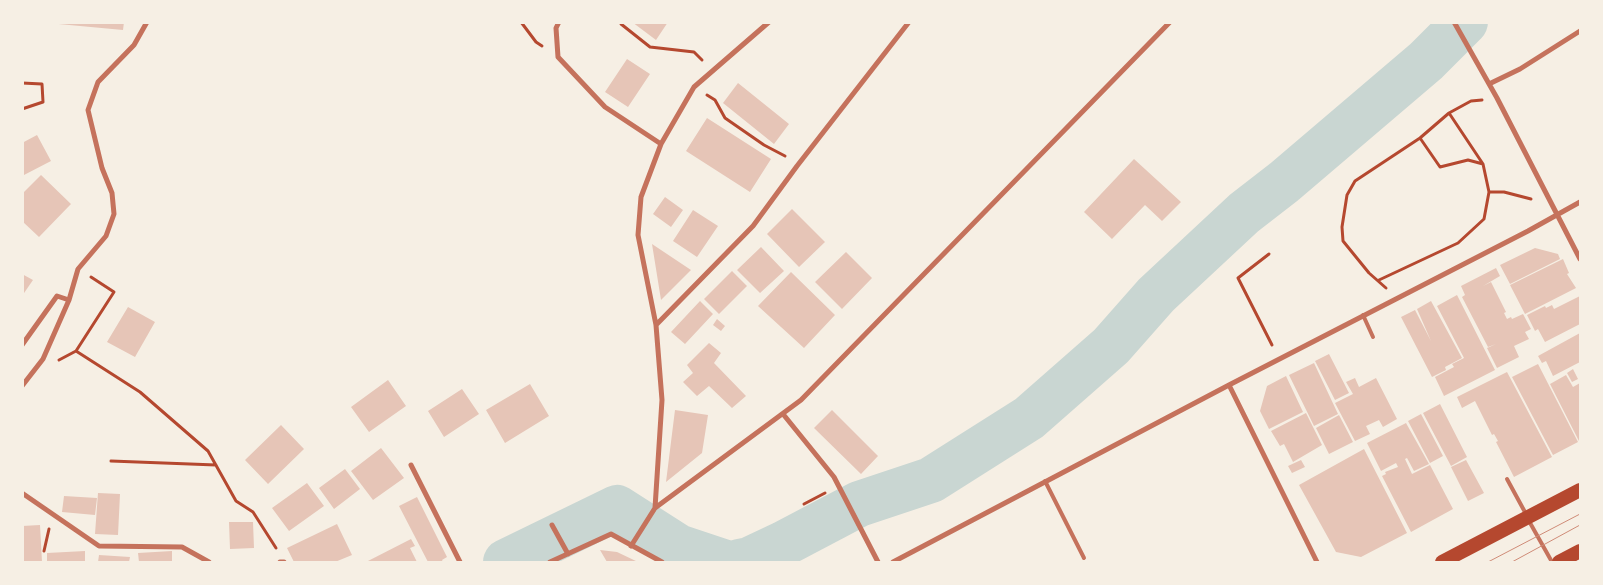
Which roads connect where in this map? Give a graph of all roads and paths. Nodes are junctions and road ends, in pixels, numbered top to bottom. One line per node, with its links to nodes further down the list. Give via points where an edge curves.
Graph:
1 (148, 22): 27 (street, via 134,45 98,82 88,110 102,168 112,193 114,214 106,236)
2 (522, 22): 10 (path, via 536,42)
3 (559, 22): 10 (street, via 556,28)
4 (622, 22): 11 (path, via 650,47 694,52)
5 (769, 22): 11 (street)
6 (909, 22): 21 (street)
7 (1170, 22): 40 (street, via 802,400)
8 (1454, 22): 13 (street)
9 (1580, 31): 13 (street)
10 (558, 57): 19 (street, via 605,107)
11 (712, 70): 14 (street)
12 (22, 83): 16 (path, via 42,84 43,102)
13 (1490, 84): 15 (street)
14 (694, 87): 19 (street); 21 (path, via 715,100 725,118)
15 (1497, 98): 17 (path, via 1472,102); 24 (street)
16 (22, 109)
17 (1449, 113): 18 (path); 20 (path)
18 (1420, 138): 20 (path, via 1440,167 1468,160); 28 (path, via 1355,181 1347,195 1343,241 1368,273)
19 (661, 144): 32 (street, via 641,197 638,235)
20 (1483, 164): 22 (path)
21 (797, 166): 32 (street, via 753,226)
22 (1489, 192): 24 (path, via 1504,192 1530,199); 28 (path, via 1484,219 1458,243)
23 (1580, 202): 24 (street)
24 (1558, 214): 26 (street); 29 (street)
25 (1268, 254): 36 (path, via 1238,278)
26 (1580, 259)
27 (78, 269): 30 (street); 35 (path, via 114,292)
28 (1379, 280): 29 (path)
29 (1397, 298): 31 (street)
30 (69, 300): 34 (street, via 57,296); 39 (street, via 43,359)
31 (1363, 315): 33 (lane); 36 (street)
32 (656, 324): 50 (street, via 662,400)
33 (1373, 337)
34 (22, 345)
35 (76, 350): 37 (path); 42 (path, via 140,392 208,451)
36 (1280, 360): 38 (street)
37 (53, 364)
38 (1230, 385): 45 (street); 66 (street)
39 (22, 386)
40 (783, 414): 46 (street, via 834,477); 50 (street)
41 (111, 461): 42 (path)
42 (216, 465): 60 (path, via 236,501 253,512 272,538)
43 (411, 465): 61 (street)
44 (1507, 479): 52 (lane)
45 (1045, 482): 58 (lane); 65 (street)
46 (838, 487): 49 (path); 64 (street)
47 (1580, 490): 52 (highway)
48 (22, 493): 51 (street)
49 (804, 504)
50 (654, 508): 54 (street)
51 (52, 514): 55 (path); 59 (street, via 99,546 182,547)
52 (1528, 517): 67 (highway); 68 (lane)
53 (552, 525): 57 (street)
54 (631, 546): 57 (street, via 611,534); 63 (street)
55 (44, 550)
56 (1580, 551): 69 (highway)
57 (568, 554): 62 (street)
58 (1084, 558)
59 (209, 562)
60 (282, 562)
61 (460, 562)
62 (550, 562)
63 (662, 562)
64 (878, 562)
65 (894, 562)
66 (1318, 562)
67 (1442, 562)
68 (1552, 562)
69 (1559, 562)

